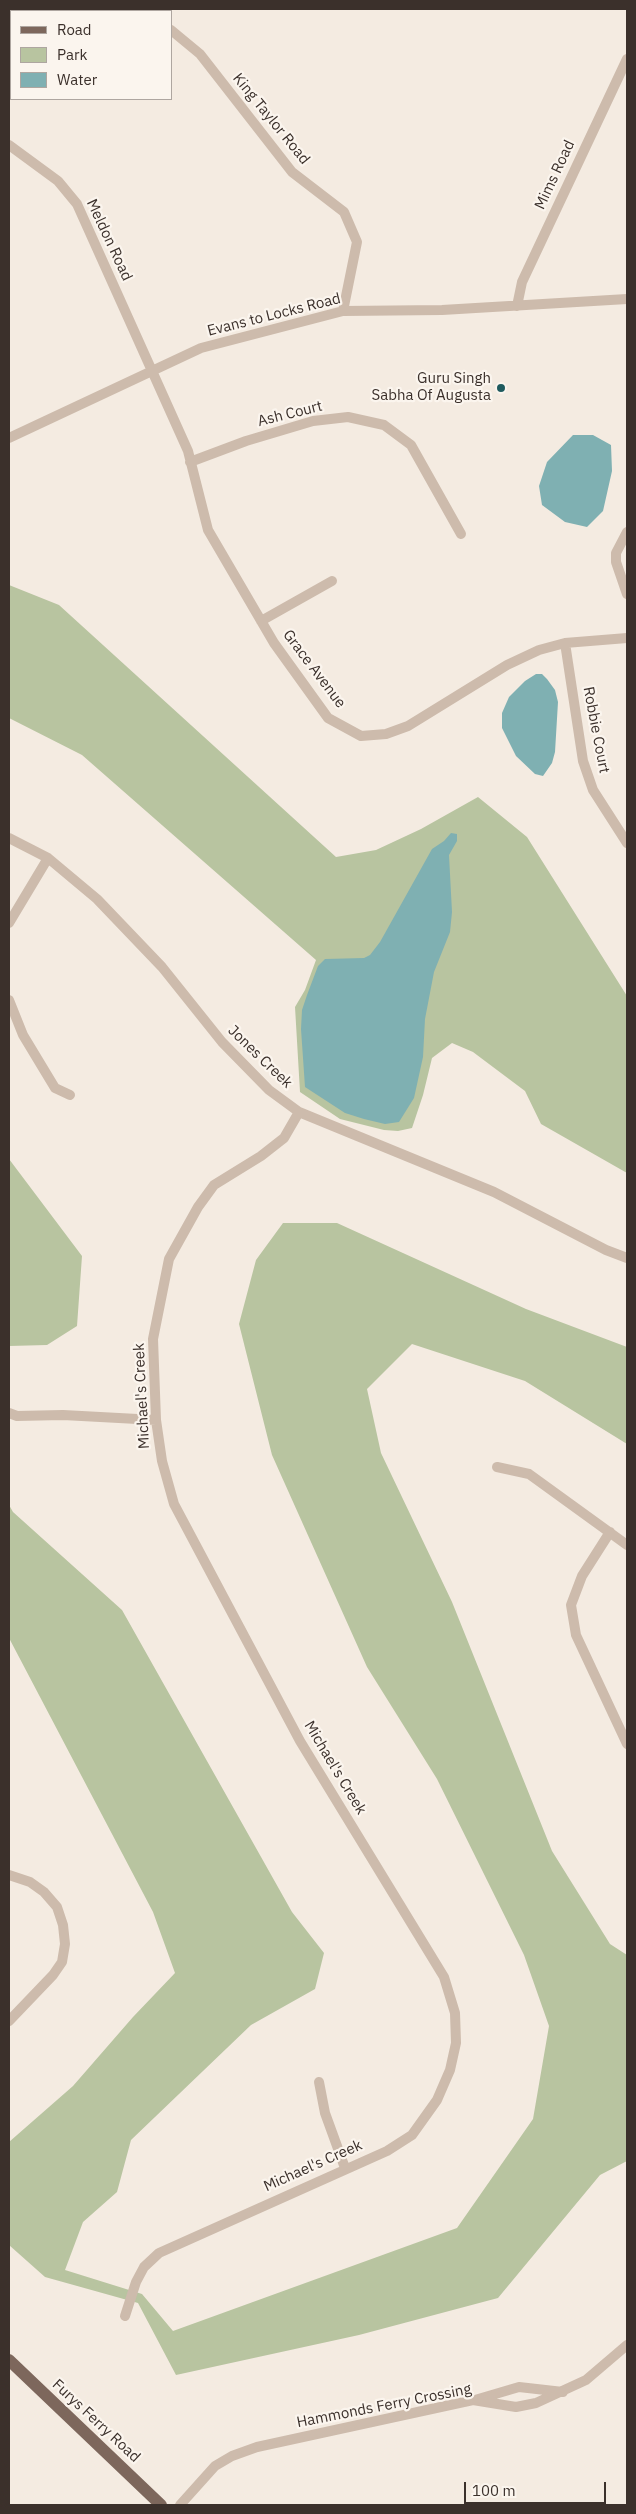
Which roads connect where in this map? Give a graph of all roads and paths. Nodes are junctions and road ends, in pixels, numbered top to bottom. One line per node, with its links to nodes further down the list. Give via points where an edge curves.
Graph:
1 (172, 31): 6 (street, King Taylor Road, via 200,54 292,172 344,212 357,242)
2 (627, 59): 5 (street, Mims Road, via 522,282)
3 (9, 145): 7 (street, Meldon Road, via 58,180 77,204)
4 (627, 299): 5 (street, Evans to Locks Road)
5 (516, 306): 6 (street, Evans to Locks Road)
6 (343, 311): 7 (street, Evans to Locks Road, via 201,348)
7 (152, 372): 8 (street, Evans to Locks Road); 9 (street, Grace Avenue)
8 (9, 438)
9 (190, 462): 11 (street, Ash Court, via 313,421 348,417 384,425 412,445); 14 (street, Grace Avenue, via 208,530)
10 (627, 532): 13 (street, via 616,553)
11 (461, 534)
12 (332, 581): 14 (street)
13 (627, 594)
14 (261, 621): 16 (street, Grace Avenue, via 328,718 361,736 386,734 408,726 507,665 539,650)
15 (627, 638): 16 (street, Grace Avenue)
16 (565, 643): 18 (street, Robbie Court, via 583,761 593,790)
17 (9, 838): 19 (street, Jones Creek)
18 (627, 844)
19 (48, 858): 20 (street); 23 (street, Jones Creek, via 97,899 162,967 222,1042 262,1083)
20 (9, 922)
21 (9, 1000): 22 (street, via 23,1035 55,1088)
22 (70, 1095)
23 (299, 1112): 24 (street, Jones Creek, via 494,1192); 26 (street, Michael's Creek, via 284,1138 214,1185 169,1259 153,1339)
24 (627, 1258)
25 (9, 1413): 26 (street, via 17,1416)
26 (156, 1420): 34 (street, Michael's Creek, via 162,1462 174,1504 300,1741 444,1977 455,2013 456,2043 450,2070 437,2100 412,2135 386,2151)
27 (497, 1467): 28 (street, via 529,1474)
28 (610, 1532): 29 (street); 30 (street, via 582,1576 571,1605 576,1635)
29 (627, 1545)
30 (627, 1744)
31 (9, 1875): 32 (street, via 30,1882 57,1907 65,1944 62,1962 53,1975)
32 (9, 2021)
33 (319, 2082): 34 (street, via 325,2114)
34 (345, 2168): 35 (street, Michael's Creek, via 159,2253 144,2267)
35 (125, 2316)
36 (627, 2345): 38 (street, Hammonds Ferry Crossing, via 586,2380)
37 (9, 2360): 40 (main road, Furys Ferry Road)
38 (564, 2392): 39 (street, via 518,2387); 39 (street, Hammonds Ferry Crossing, via 516,2407)
39 (473, 2400): 41 (street, Hammonds Ferry Crossing, via 257,2447 215,2466)
40 (161, 2505)
41 (180, 2505)

